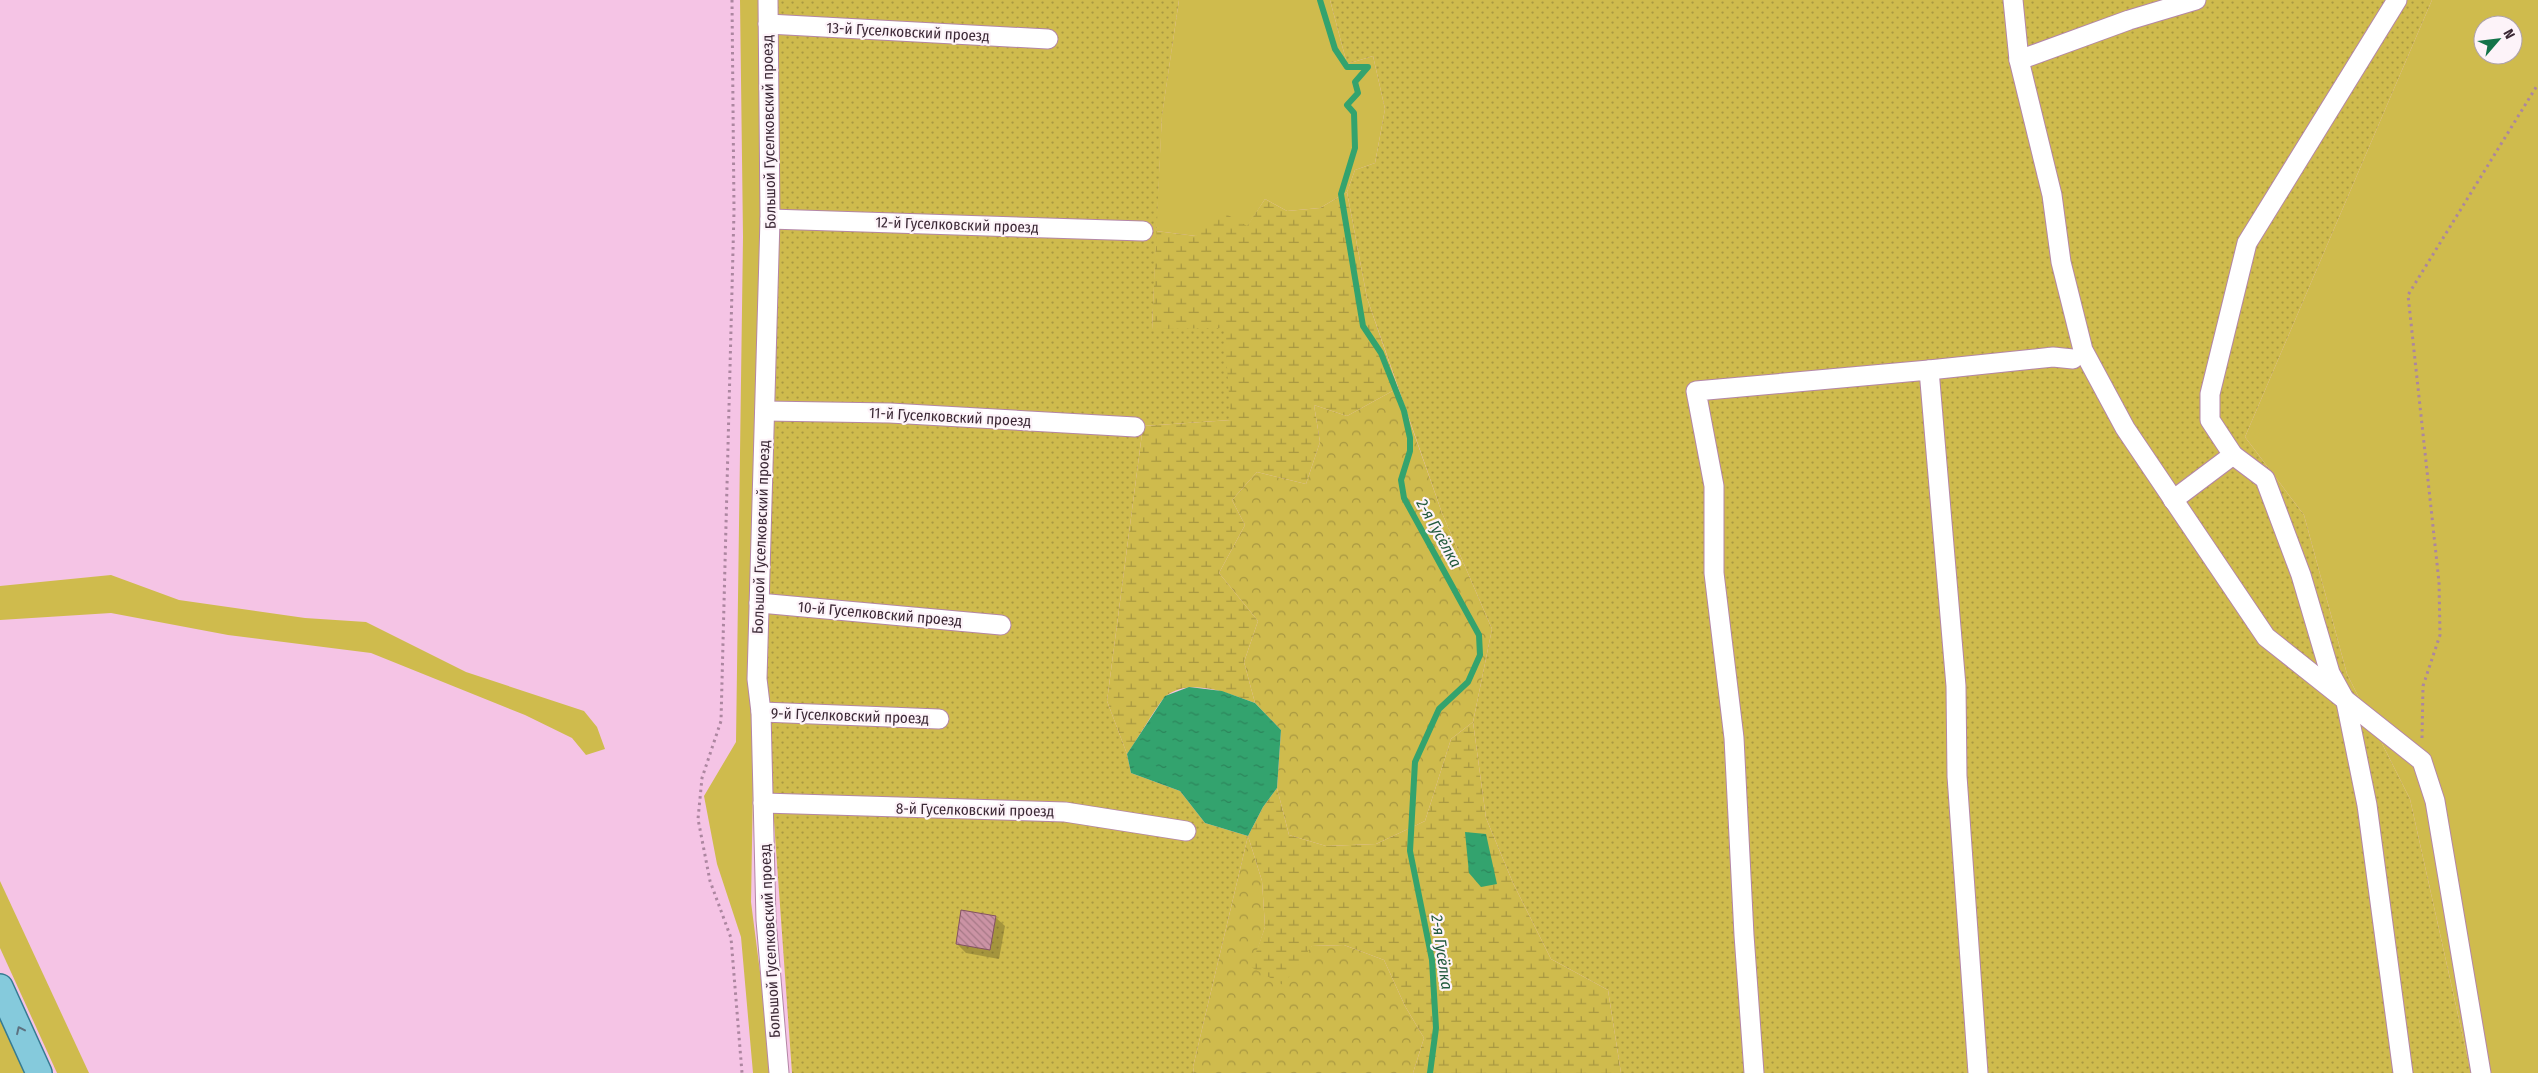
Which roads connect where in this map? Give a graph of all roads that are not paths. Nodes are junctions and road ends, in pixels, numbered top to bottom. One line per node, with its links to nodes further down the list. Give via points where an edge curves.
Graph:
1 (768, 0): 5 (street, Большой Гуселковский проезд)
2 (2013, 0): 7 (street)
3 (2196, 0): 7 (street, via 2128,20)
4 (2397, 0): 14 (street, via 2247,243 2210,394 2210,420)
5 (768, 24): 6 (street, 13-й Гуселковский проезд); 8 (street, Большой Гуселковский проезд)
6 (1048, 39)
7 (2019, 60): 15 (street, via 2052,194 2061,262 2083,350 2125,428)
8 (770, 219): 9 (street, 12-й Гуселковский проезд); 12 (street, Большой Гуселковский проезд)
9 (1143, 231)
10 (2073, 359): 11 (street, via 2053,356)
11 (1929, 370): 26 (street, via 1696,391 1714,486 1714,573 1734,738); 27 (street, via 1956,686 1957,776)
12 (765, 411): 13 (street, 11-й Гуселковский проезд, via 890,413); 16 (street, Большой Гуселковский проезд)
13 (1135, 427)
14 (2233, 455): 15 (street); 18 (street, via 2265,479 2301,575 2330,673)
15 (2173, 500): 18 (street, via 2266,637)
16 (759, 603): 17 (street, 10-й Гуселковский проезд); 19 (street, Большой Гуселковский проезд, via 756,679)
17 (1001, 626)
18 (2346, 702): 28 (street, via 2367,805); 29 (street, via 2422,762 2435,801)
19 (761, 712): 20 (street, 9-й Гуселковский проезд); 21 (street, Большой Гуселковский проезд)
20 (939, 719)
21 (763, 803): 22 (street, 8-й Гуселковский проезд, via 1065,812); 25 (street, Большой Гуселковский проезд, via 766,920)
22 (1186, 831)
23 (0, 987): 24 (main road, one-way to 23)
24 (39, 1073)
25 (779, 1073)
26 (1754, 1073)
27 (1978, 1073)
28 (2402, 1073)
29 (2481, 1073)

